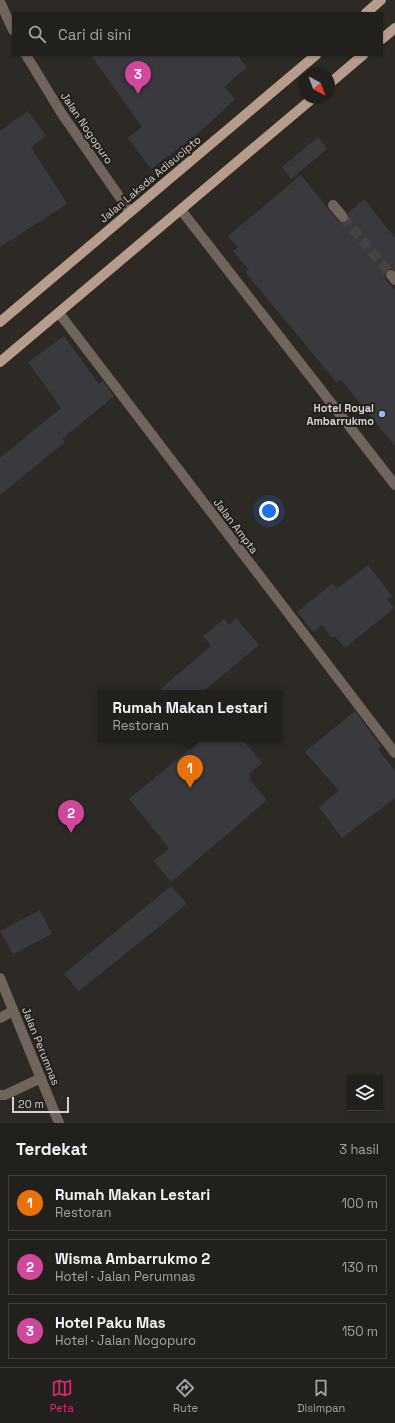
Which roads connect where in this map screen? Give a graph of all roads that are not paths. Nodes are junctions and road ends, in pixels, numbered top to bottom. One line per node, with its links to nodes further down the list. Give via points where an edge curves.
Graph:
1 (381, 0): 3 (main road)
2 (0, 2): 4 (street)
3 (367, 12)
4 (12, 28)
5 (395, 28): 6 (main road)
6 (383, 38)
7 (27, 56): 14 (street, Jalan Nogopuro, via 62,114)
8 (315, 56): 14 (main road, Jalan Laksda Adisucipto)
9 (362, 56): 10 (main road)
10 (335, 79)
11 (306, 104): 13 (main road)
12 (333, 205): 15 (street)
13 (181, 210): 16 (main road); 19 (street)
14 (130, 212): 17 (main road, Jalan Laksda Adisucipto)
15 (343, 217)
16 (59, 313): 18 (main road); 20 (street, Jalan Ampta)
17 (0, 322)
18 (0, 362)
19 (395, 485)
20 (395, 753)
21 (0, 978): 22 (street, Jalan Perumnas)
22 (13, 1011): 23 (street); 24 (street, Jalan Perumnas)
23 (0, 1018)
24 (41, 1078): 25 (street, via 6,1095); 26 (street, Jalan Perumnas)
25 (0, 1095)
26 (59, 1123)

